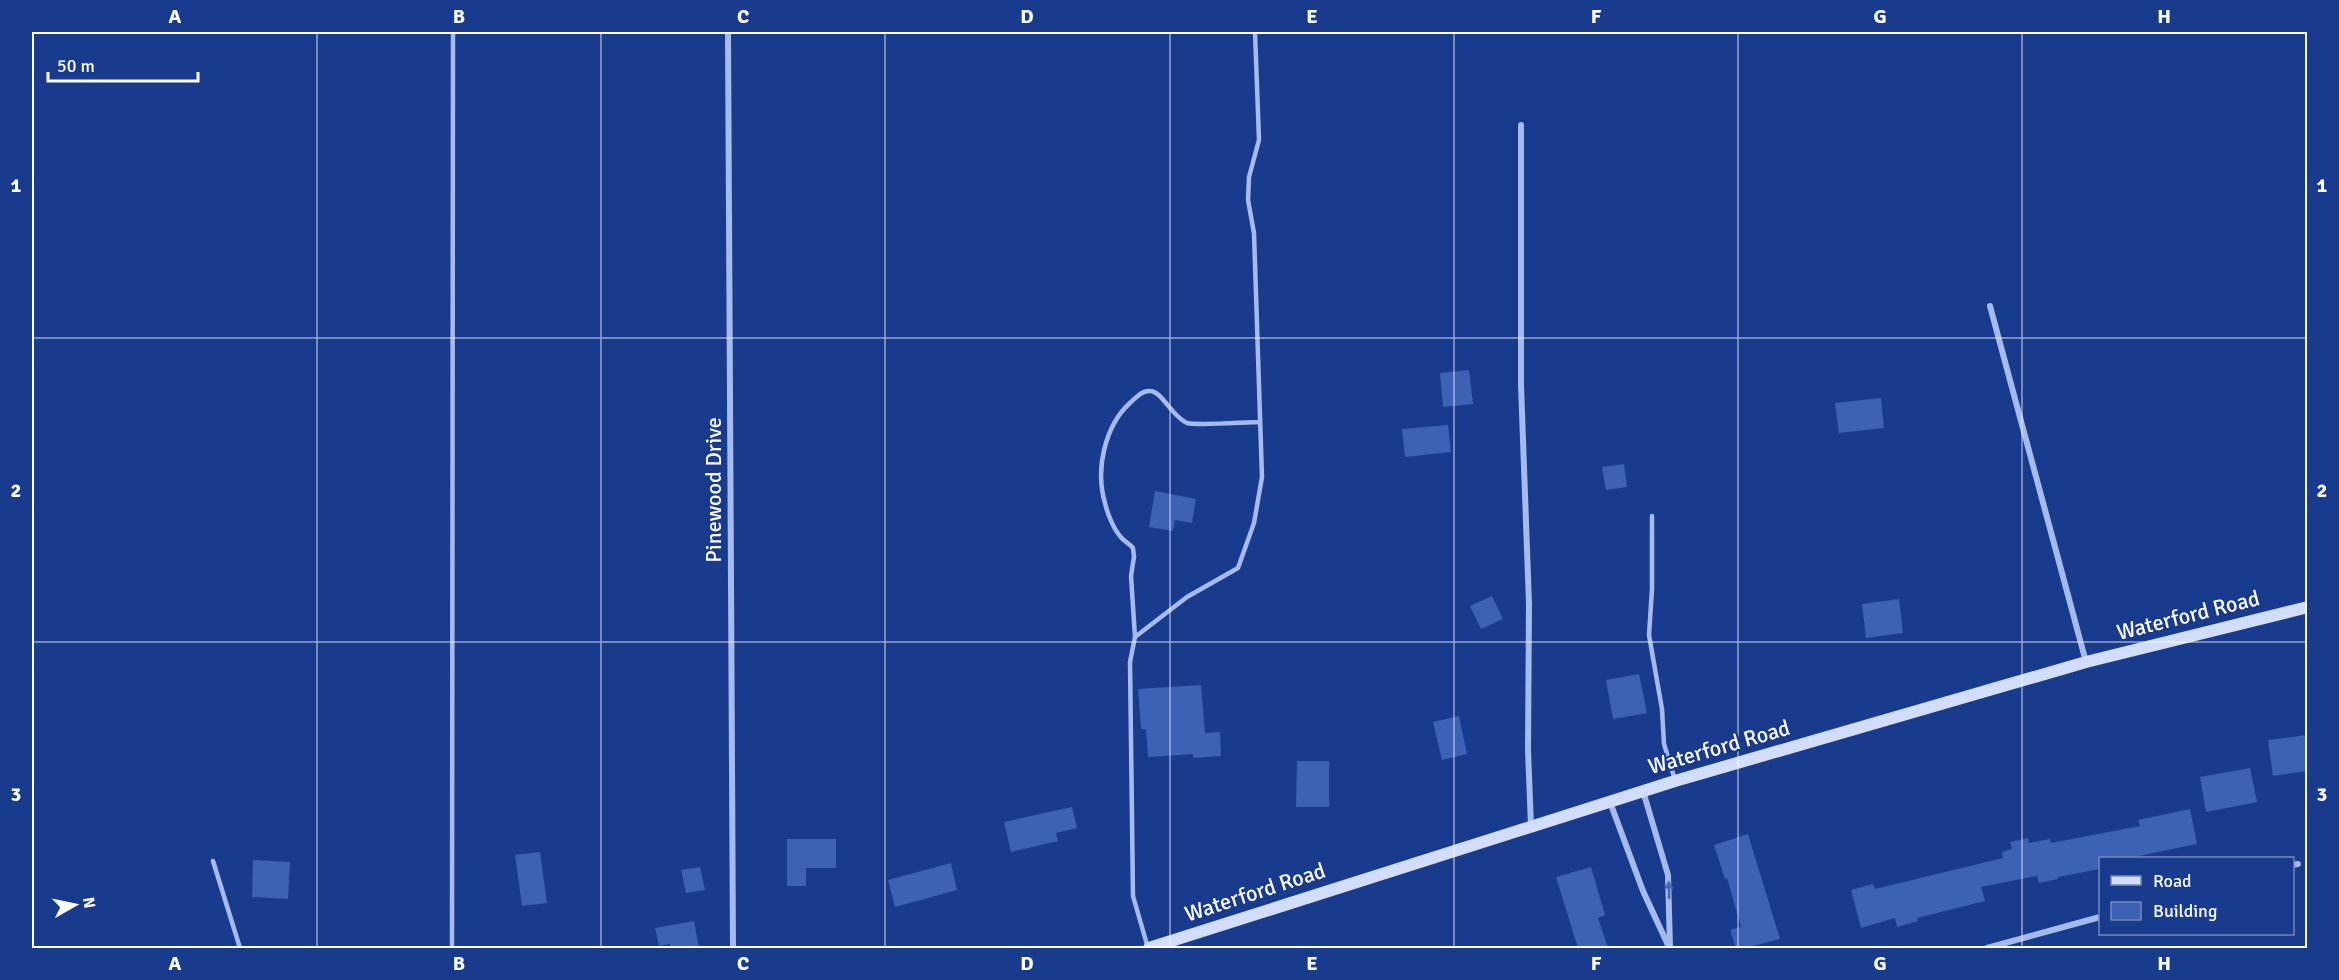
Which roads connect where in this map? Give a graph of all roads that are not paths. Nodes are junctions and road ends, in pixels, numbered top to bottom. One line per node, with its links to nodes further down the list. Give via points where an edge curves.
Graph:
1 (453, 32): 18 (lane)
2 (728, 32): 19 (street, Pinewood Drive)
3 (1255, 32): 6 (lane, via 1259,140 1249,177 1248,200 1254,233)
4 (1521, 125): 14 (street, via 1521,385 1529,604 1527,750)
5 (1990, 306): 10 (street)
6 (1260, 422): 9 (lane, via 1262,477 1254,523 1238,568 1187,597); 9 (lane, via 1188,423 1173,414 1153,390 1123,409 1111,428 1102,458 1102,483 1105,502 1120,537 1133,548)
7 (1652, 516): 11 (lane, via 1649,635 1664,744)
8 (2307, 608): 10 (main road, Waterford Road)
9 (1135, 637): 20 (lane, via 1130,662 1133,896)
10 (2086, 662): 11 (main road, Waterford Road)
11 (1675, 781): 12 (main road, Waterford Road)
12 (1643, 791): 13 (main road, Waterford Road); 21 (street, one-way to 12, via 1668,875)
13 (1610, 801): 14 (main road, Waterford Road); 21 (street, via 1643,891)
14 (1532, 826): 20 (main road, Waterford Road)
15 (213, 861): 17 (lane)
16 (2099, 917): 22 (street)
17 (240, 948)
18 (452, 948)
19 (733, 948)
20 (1148, 948)
21 (1670, 948)
22 (1987, 948)

